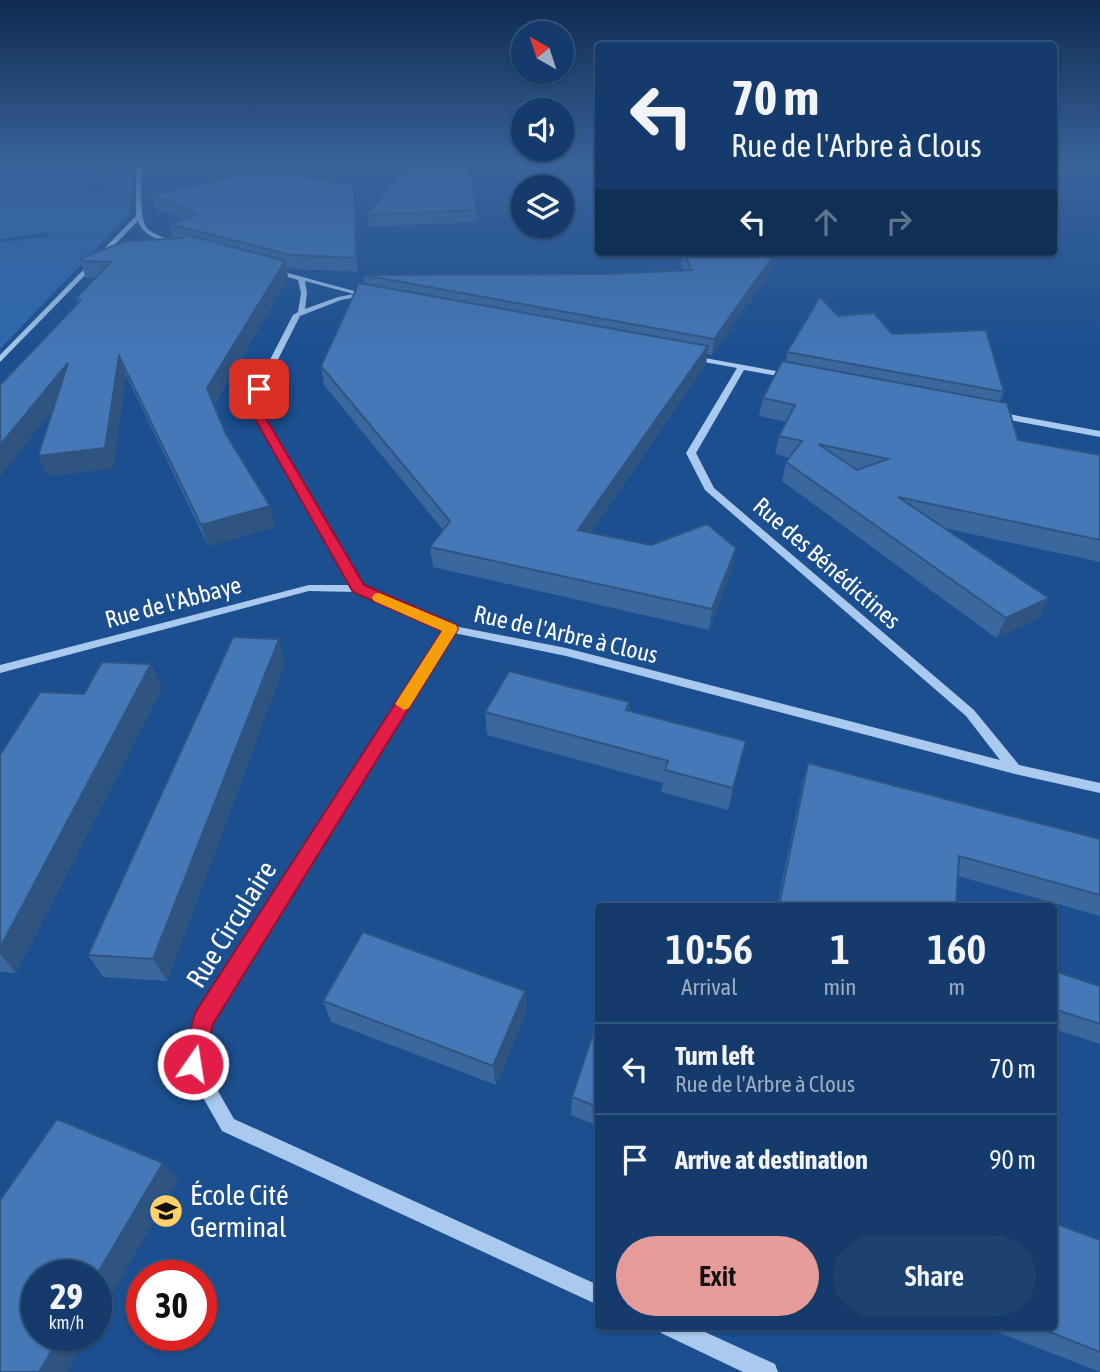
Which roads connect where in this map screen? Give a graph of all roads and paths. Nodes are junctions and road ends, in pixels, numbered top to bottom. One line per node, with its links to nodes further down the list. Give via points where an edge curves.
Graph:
1 (125, 230): 8 (street)
2 (146, 230): 3 (street)
3 (189, 247)
4 (164, 250): 5 (street)
5 (177, 250)
6 (108, 261): 8 (street)
7 (268, 270): 9 (street)
8 (83, 274): 14 (street)
9 (301, 279): 10 (street); 12 (street)
10 (366, 295): 11 (street); 12 (street, via 340,298)
11 (379, 298)
12 (301, 313): 19 (street, via 259,389 255,410)
13 (684, 356): 15 (street)
14 (0, 360)
15 (742, 367): 16 (street); 22 (street, Rue des Bénédictines, via 691,453 710,490 970,713)
16 (796, 377)
17 (984, 413): 18 (street)
18 (1100, 434)
19 (358, 589): 20 (street, Rue de l'Arbre à Clous); 21 (street, Rue de l'Abbaye, via 309,588)
20 (451, 629): 22 (street, Rue de l'Arbre à Clous, via 566,652); 24 (street, Rue Circulaire, via 203,1021 193,1064 228,1125)
21 (0, 669)
22 (1015, 769): 23 (street, Rue de l'Arbre à Clous)
23 (1100, 788)
24 (595, 1294)
25 (676, 1330): 26 (street)
26 (767, 1372)

